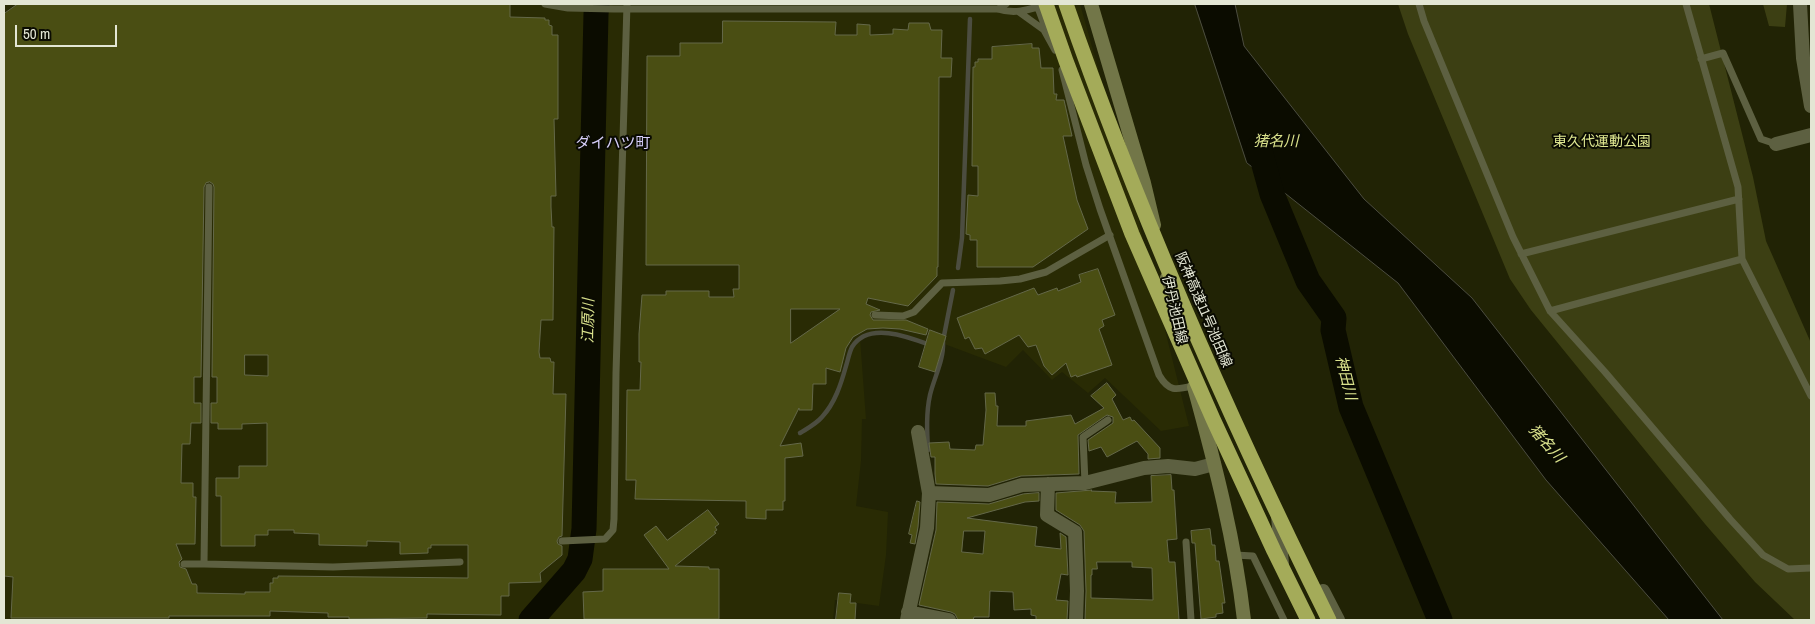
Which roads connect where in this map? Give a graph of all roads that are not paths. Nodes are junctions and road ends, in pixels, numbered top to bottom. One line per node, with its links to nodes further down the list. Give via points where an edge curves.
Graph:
1 (545, 4): 10 (lane, via 579,8)
2 (1006, 4): 11 (lane)
3 (1050, 4): 9 (lane)
4 (1066, 4): 22 (highway, 阪神高速11号池田線, via 1084,59)
5 (1091, 4): 22 (main road, 伊丹池田線, via 1144,183)
6 (1419, 4): 23 (lane)
7 (1686, 4): 15 (lane)
8 (1800, 4): 14 (street)
9 (1040, 5): 12 (lane); 13 (lane); 49 (highway, via 1066,61 1132,234 1213,419)
10 (627, 7): 11 (lane); 36 (lane, via 613,530 605,539)
11 (998, 9): 12 (lane)
12 (1019, 12): 13 (lane)
13 (1049, 37): 21 (lane, via 1061,65 1086,165)
14 (1807, 56): 16 (street)
15 (1701, 59): 18 (lane, via 1723,53 1761,139); 20 (lane, via 1738,187)
16 (1811, 106)
17 (1811, 135): 18 (street)
18 (1776, 144)
19 (209, 187): 41 (lane)
20 (1738, 199): 23 (lane); 24 (lane)
21 (1110, 235): 26 (lane, via 1046,272 1020,279 942,283 914,312 903,316); 27 (lane, via 1159,375 1171,388)
22 (1160, 253): 27 (main road, 伊丹池田線); 50 (highway, 阪神高速11号池田線, via 1230,412)
23 (1521, 254): 25 (lane)
24 (1742, 259): 25 (lane); 28 (lane)
25 (1550, 311): 42 (lane, via 1763,554 1788,568)
26 (875, 315)
27 (1193, 386): 31 (main road, 伊丹池田線); 34 (street, via 1219,386 1230,395)
28 (1811, 396)
29 (1108, 420): 32 (lane, via 1083,437)
30 (918, 432): 35 (street)
31 (1214, 464): 32 (street, via 1195,469 1144,468); 38 (main road, 伊丹池田線)
32 (1085, 483): 33 (street)
33 (1048, 484): 35 (street, via 1022,485 989,495); 45 (street, via 1048,515 1075,532)
34 (1272, 490): 49 (street, via 1278,512 1281,560); 51 (street)
35 (929, 493): 43 (street, via 927,528)
36 (564, 541)
37 (1186, 542): 46 (lane)
38 (1235, 555): 47 (main road, 伊丹池田線); 48 (lane, via 1253,556)
39 (460, 562): 41 (lane, via 333,567)
40 (184, 564): 41 (lane)
41 (204, 564)
42 (1811, 568)
43 (907, 616): 44 (street)
44 (949, 620)
45 (1076, 620)
46 (1191, 620)
47 (1242, 620)
48 (1284, 620)
49 (1307, 620)
50 (1330, 620)
51 (1338, 620)

